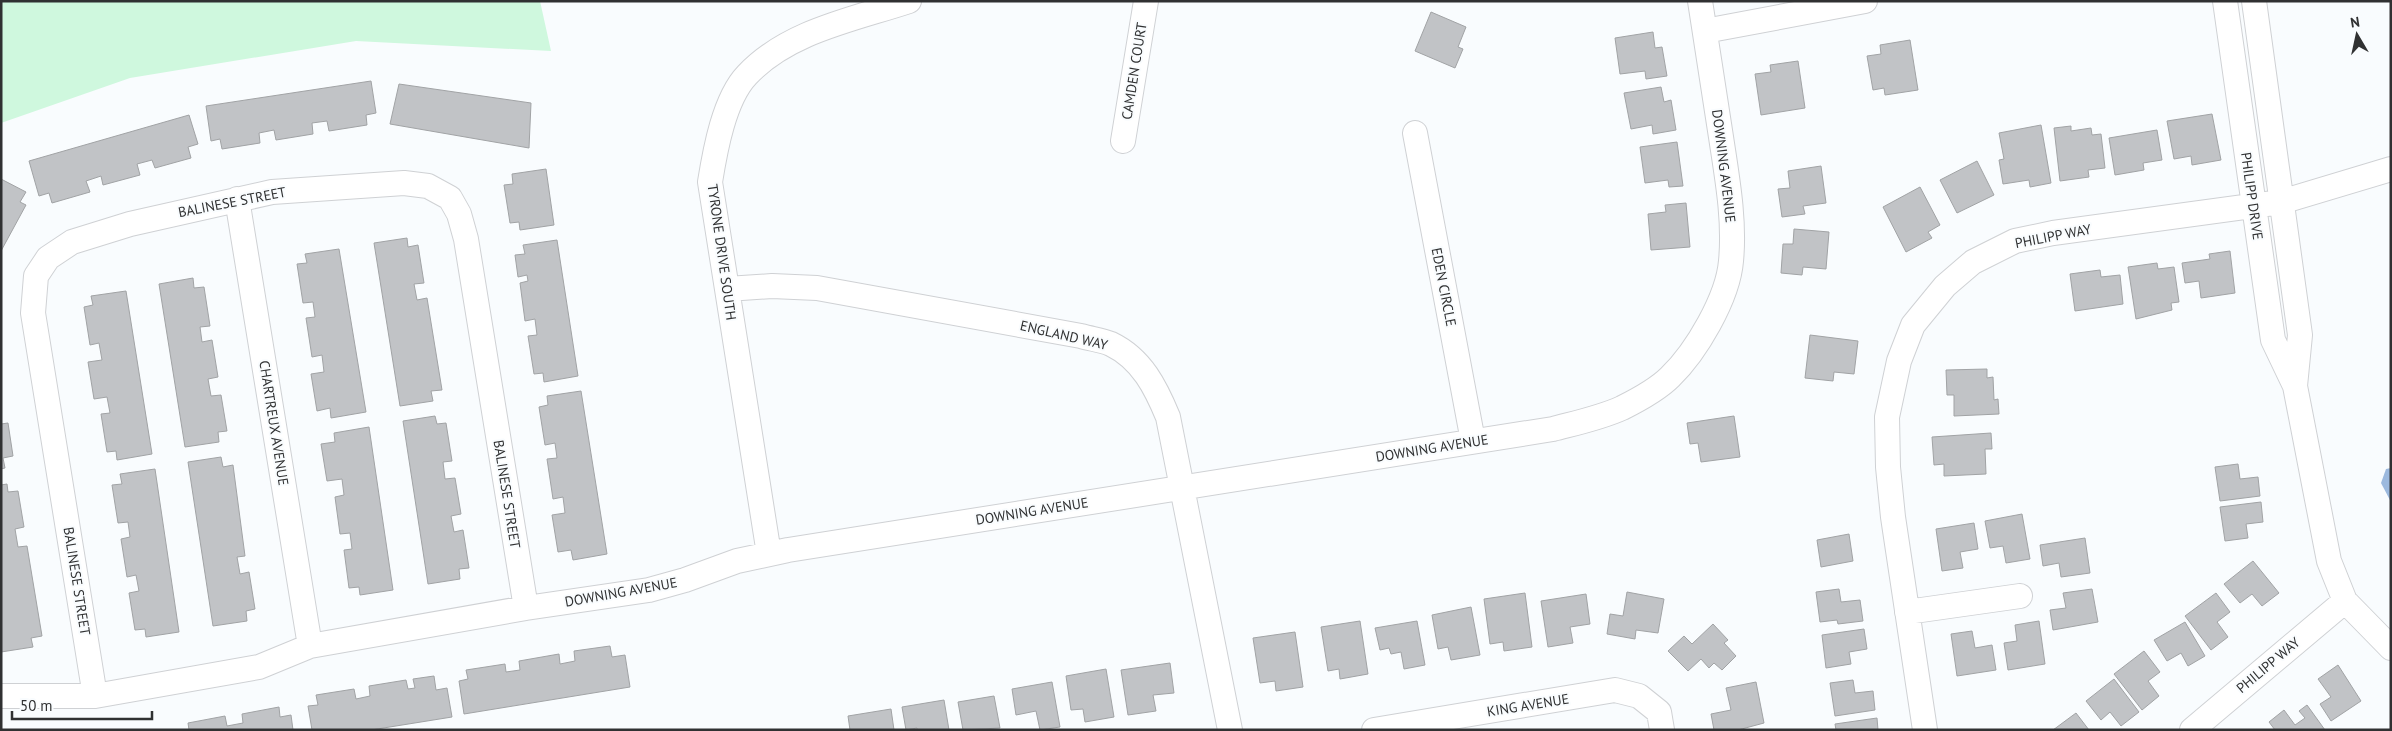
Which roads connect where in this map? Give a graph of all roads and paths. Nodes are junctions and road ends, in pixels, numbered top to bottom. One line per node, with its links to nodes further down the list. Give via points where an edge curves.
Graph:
1 (910, 1): 14 (street, TYRONE DRIVE SOUTH, via 814,31 774,52 746,75 732,99 714,156 710,182)
2 (1146, 1): 9 (street, CAMDEN COURT)
3 (1700, 1): 7 (street, DOWNING AVENUE)
4 (1864, 1): 7 (street)
5 (2225, 1): 13 (street, PHILIPP DRIVE)
6 (2254, 1): 12 (street, PHILIPP DRIVE)
7 (1705, 31): 16 (street, DOWNING AVENUE, via 1732,235 1731,263 1724,290 1708,325 1685,361 1668,379 1621,408 1553,429)
8 (1415, 133): 16 (street, EDEN CIRCLE)
9 (1123, 142)
10 (2391, 169): 12 (street, PHILIPP WAY)
11 (237, 199): 21 (street, BALINESE STREET, via 272,192 404,183 428,186 450,198 459,214 466,239); 23 (street, CHARTREUX AVENUE); 26 (street, BALINESE STREET, via 130,224 72,242 48,258 36,276 33,313)
12 (2281, 202): 13 (street, PHILIPP WAY); 15 (street, PHILIPP DRIVE, via 2300,335)
13 (2254, 206): 15 (street, PHILIPP DRIVE, via 2273,340); 22 (street, PHILIPP WAY, via 2054,233 2015,242 1973,262 1945,286 1914,325 1899,361 1887,417 1893,517)
14 (727, 289): 17 (street, ENGLAND WAY, via 817,288 1111,344 1132,358 1156,387 1168,417); 18 (street, TYRONE DRIVE SOUTH)
15 (2295, 386): 20 (street, PHILIPP DRIVE, via 2322,532 2329,561)
16 (1473, 441): 17 (street, DOWNING AVENUE)
17 (1182, 487): 18 (street, DOWNING AVENUE); 27 (street, ENGLAND WAY)
18 (769, 554): 21 (street, DOWNING AVENUE, via 649,590)
19 (2020, 596): 22 (street)
20 (2345, 601): 24 (street, PHILIPP DRIVE); 31 (street, PHILIPP WAY)
21 (526, 608): 23 (street, DOWNING AVENUE)
22 (1907, 612): 30 (street, PHILIPP WAY)
23 (310, 646): 26 (street, DOWNING AVENUE, via 259,667)
24 (2391, 648)
25 (1, 696): 26 (street, DOWNING AVENUE)
26 (95, 696)
27 (1230, 730)
28 (1374, 730): 29 (street, KING AVENUE, via 1615,690 1639,696 1659,712)
29 (1662, 730)
30 (1925, 730)
31 (2192, 730)

